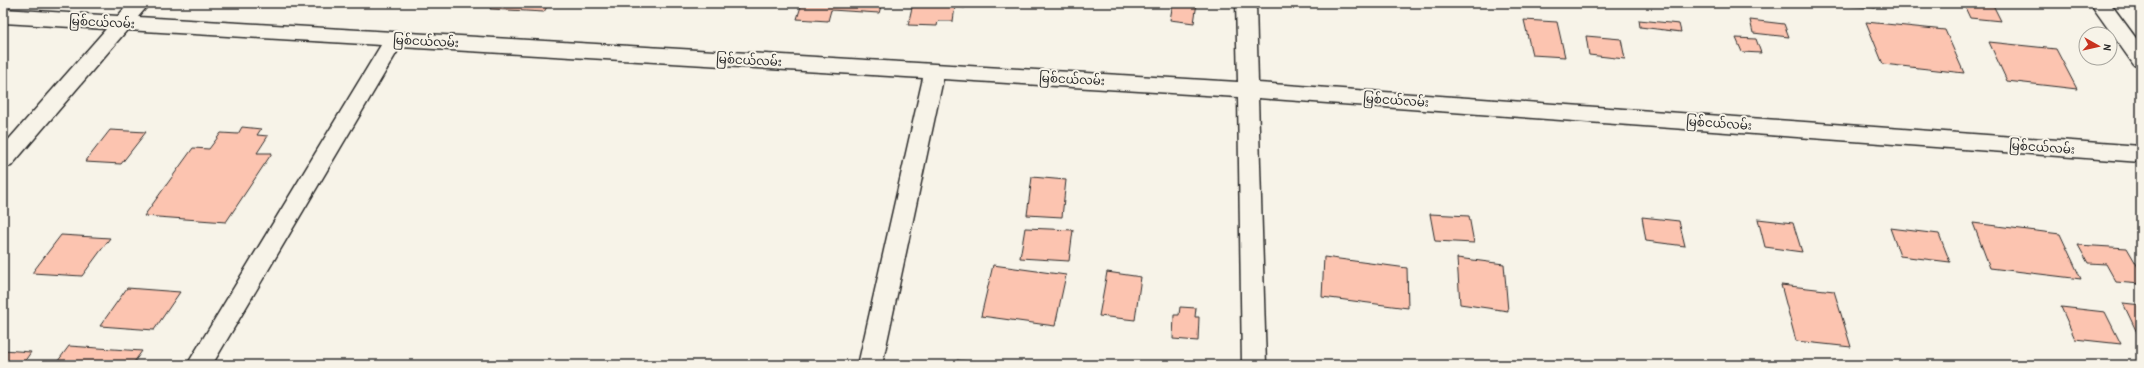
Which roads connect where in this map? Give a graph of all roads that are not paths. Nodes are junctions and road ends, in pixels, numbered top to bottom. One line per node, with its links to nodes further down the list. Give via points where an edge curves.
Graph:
1 (140, 3): 5 (street)
2 (1246, 3): 9 (street)
3 (2100, 3): 7 (street)
4 (3, 16): 5 (street, မြစ်ငယ်လမ်း)
5 (122, 23): 6 (street, မြစ်ငယ်လမ်း); 11 (street)
6 (394, 39): 8 (street, မြစ်ငယ်လမ်း); 12 (street)
7 (2141, 60)
8 (935, 71): 9 (street, မြစ်ငယ်လမ်း); 13 (street)
9 (1248, 90): 10 (street, မြစ်ငယ်လမ်း); 14 (street)
10 (2141, 154)
11 (3, 160)
12 (199, 365)
13 (870, 365)
14 (1254, 365)

